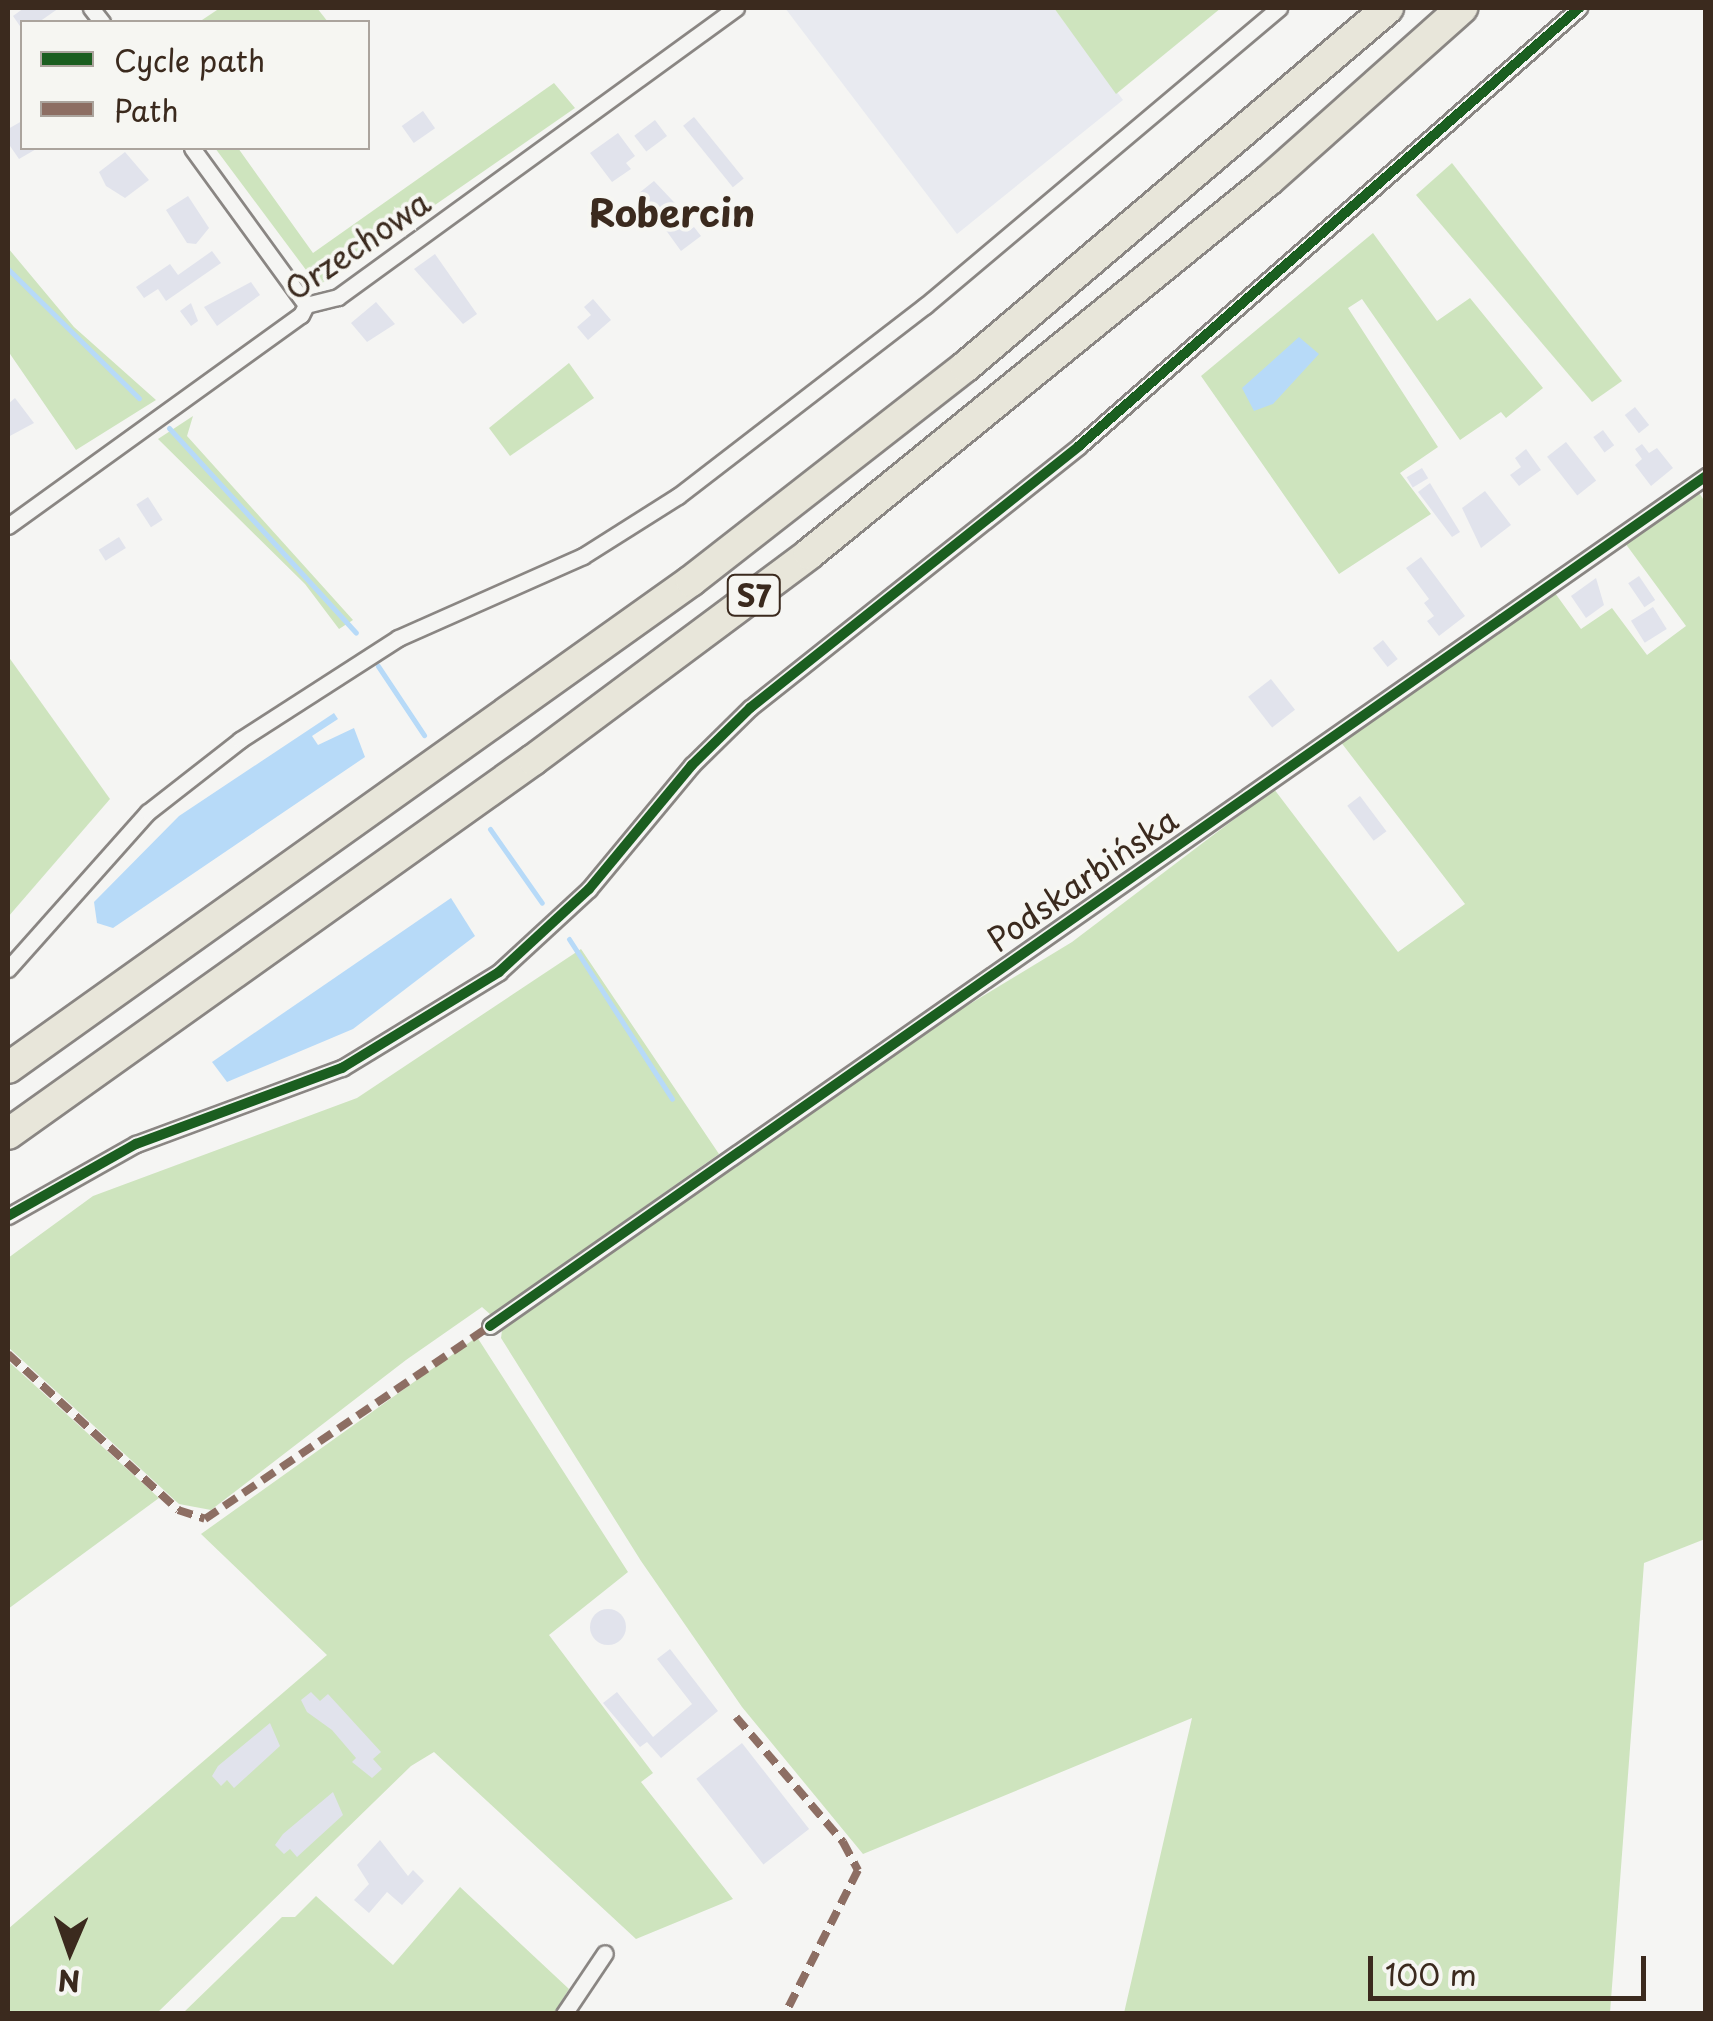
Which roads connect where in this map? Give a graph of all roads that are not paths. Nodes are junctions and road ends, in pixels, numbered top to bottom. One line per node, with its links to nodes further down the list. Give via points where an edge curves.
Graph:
1 (736, 8): 7 (street, Orzechowa, via 338,296)
2 (1279, 8): 10 (street, via 925,306 678,496 583,556 398,638 240,740 148,812)
3 (1388, 8): 11 (highway, S7, via 965,366 691,580)
4 (1462, 8): 12 (highway, S7, via 1269,180 809,554)
5 (1579, 8): 13 (street, via 1094,433 750,708 692,765 589,889 498,972 342,1068 136,1144)
6 (193, 150): 7 (street)
7 (306, 305): 9 (street, Orzechowa, via 302,315)
8 (1706, 476): 14 (street, Podskarbińska)
9 (8, 526)
10 (8, 969)
11 (8, 1068)
12 (8, 1134)
13 (8, 1216)
14 (490, 1326)
15 (605, 1954): 16 (street)
16 (564, 2014)

